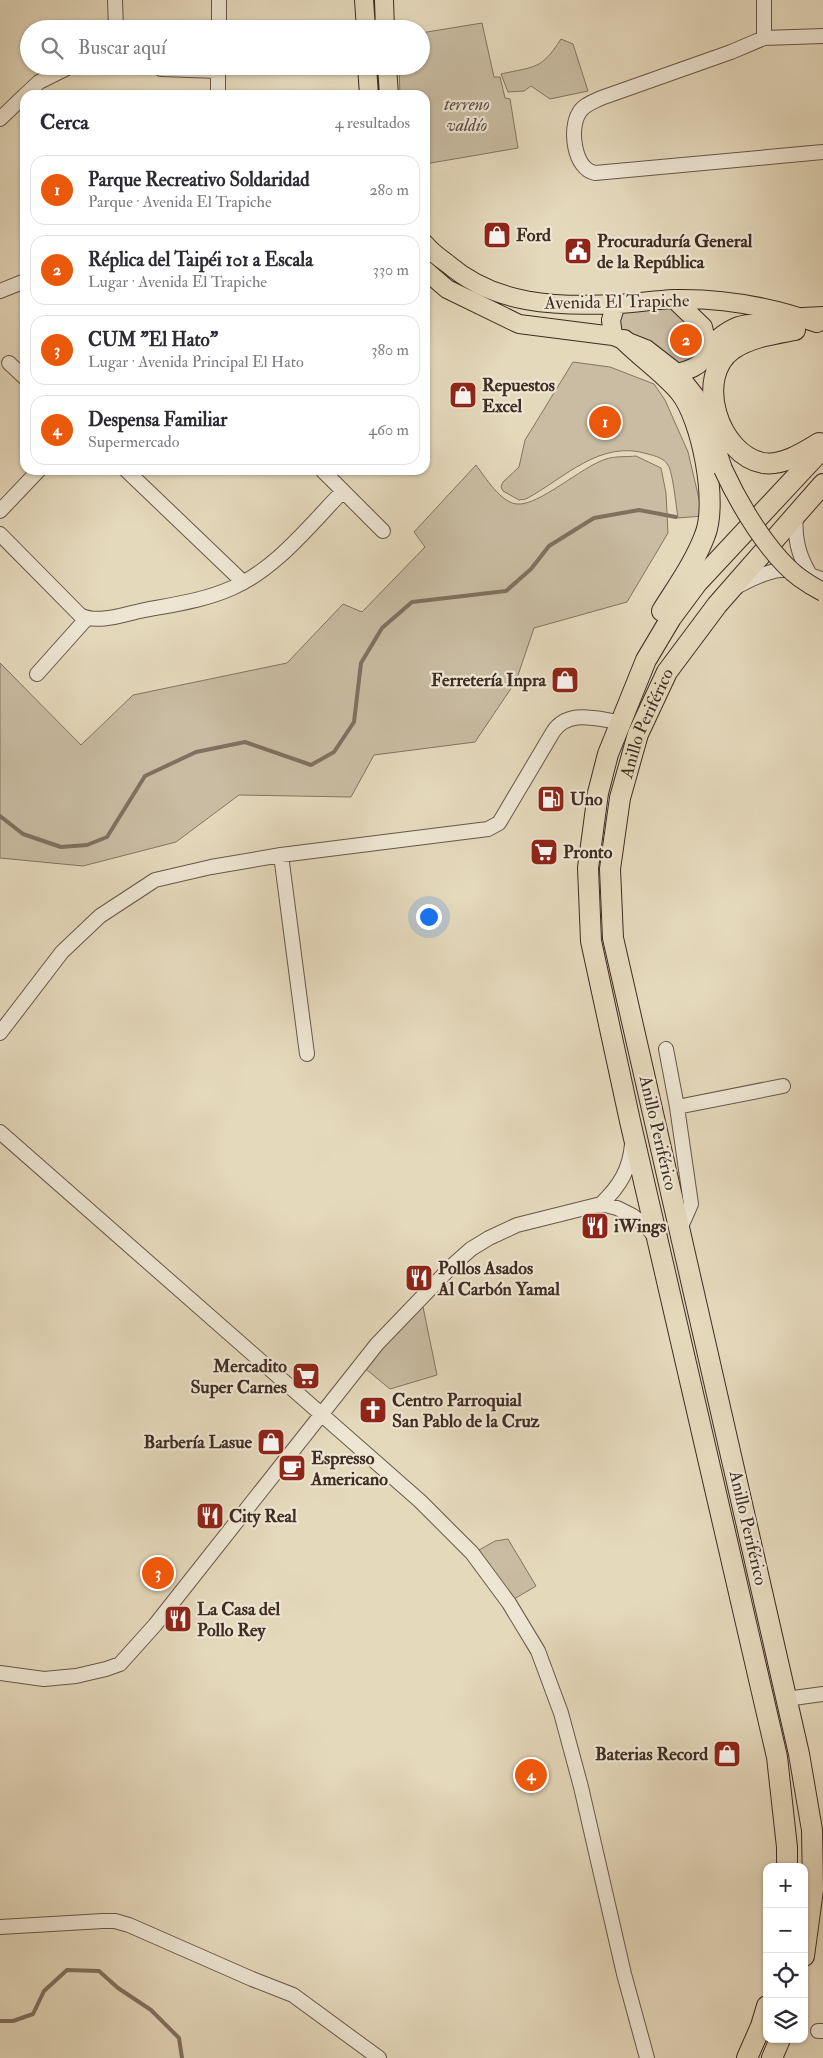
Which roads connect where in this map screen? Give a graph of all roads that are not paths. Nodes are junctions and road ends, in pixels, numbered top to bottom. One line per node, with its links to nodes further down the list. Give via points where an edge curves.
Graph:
1 (114, 0): 6 (street)
2 (219, 0): 7 (street)
3 (364, 0): 8 (main road)
4 (384, 0): 9 (main road)
5 (764, 0): 11 (street)
6 (115, 20)
7 (219, 20)
8 (365, 20)
9 (385, 20)
10 (823, 36): 11 (street)
11 (764, 38): 22 (street, via 587,105 579,112 576,121 577,158 588,171 601,174)
12 (53, 75): 16 (street)
13 (218, 75): 17 (street)
14 (368, 75): 18 (main road)
15 (388, 75): 19 (main road)
16 (30, 90)
17 (218, 90)
18 (369, 90)
19 (389, 90)
20 (20, 100): 21 (street)
21 (0, 119)
22 (823, 152)
23 (430, 248): 28 (main road, Avenida El Trapiche, via 462,276 497,294 536,303)
24 (430, 275): 32 (main road, Avenida El Trapiche, via 446,289 519,324)
25 (20, 284): 26 (street)
26 (0, 291)
27 (674, 299): 28 (main road, Avenida El Trapiche); 30 (main road, Avenida El Trapiche, via 742,304); 33 (main road, via 702,327)
28 (616, 304): 32 (main road, via 611,320)
29 (823, 317): 30 (highway)
30 (799, 324): 31 (main road, Avenida El Trapiche); 33 (main road, via 760,322 736,327); 37 (highway, via 749,341 732,350 720,363 713,390 718,415 728,439 746,458 764,463 786,460)
31 (823, 325)
32 (619, 338): 36 (main road, Avenida El Trapiche, via 646,349); 55 (highway, via 681,394 700,434 710,508 706,534 630,670 626,688)
33 (708, 348): 36 (main road, via 702,361)
34 (9, 363): 35 (street)
35 (20, 373)
36 (677, 373): 52 (main road, Avenida El Trapiche, bridge, via 695,396 732,490 756,527 799,577)
37 (823, 440)
38 (823, 448): 55 (highway, Anillo Periférico, via 692,590 646,660)
39 (34, 475): 44 (street)
40 (131, 475): 50 (street)
41 (330, 475): 43 (street)
42 (823, 484): 45 (highway, Anillo Periférico)
43 (343, 491): 46 (street); 50 (street, via 278,557)
44 (0, 511)
45 (796, 514): 48 (street, via 796,545); 51 (highway, Anillo Periférico)
46 (383, 531)
47 (0, 534): 53 (street, via 80,615)
48 (809, 573): 49 (street); 51 (street, via 778,570 762,573)
49 (823, 580)
50 (243, 582): 53 (street, via 205,598 121,615)
51 (730, 590): 66 (highway, Anillo Periférico, via 667,672 638,734 620,798 610,869 613,938)
52 (823, 592)
53 (87, 618): 54 (street)
54 (37, 674)
55 (628, 703): 56 (highway, Anillo Periférico)
56 (620, 722): 57 (street, via 578,717 562,721 552,732 499,823 488,829); 63 (highway, Anillo Periférico, via 598,793 588,868 591,941)
57 (281, 855): 58 (street, via 156,880 132,894 100,916 62,952); 60 (street)
58 (0, 1033)
59 (666, 1048): 62 (street)
60 (307, 1054)
61 (783, 1086): 62 (street)
62 (677, 1107): 66 (street, via 691,1204)
63 (630, 1121): 65 (street, via 632,1148 625,1175); 67 (highway, Anillo Periférico)
64 (0, 1132): 68 (street)
65 (602, 1204): 67 (street, via 632,1216); 68 (street, via 517,1225 472,1249 377,1344)
66 (680, 1229): 71 (highway, Anillo Periférico)
67 (657, 1238): 72 (highway, Anillo Periférico, via 777,1758)
68 (320, 1414): 69 (street, via 155,1625 120,1664 76,1676 52,1678); 78 (street, via 420,1501 472,1553 509,1603 538,1651 561,1713 579,1780)
69 (0, 1673)
70 (823, 1694): 71 (street)
71 (786, 1699): 74 (highway, Anillo Periférico, via 812,1830 813,1890)
72 (786, 1863)
73 (0, 1927): 77 (street, via 103,1921 129,1925 293,1995)
74 (804, 1953)
75 (763, 2019): 79 (highway)
76 (778, 2043): 80 (highway)
77 (379, 2058)
78 (647, 2058)
79 (747, 2058)
80 (772, 2058)

